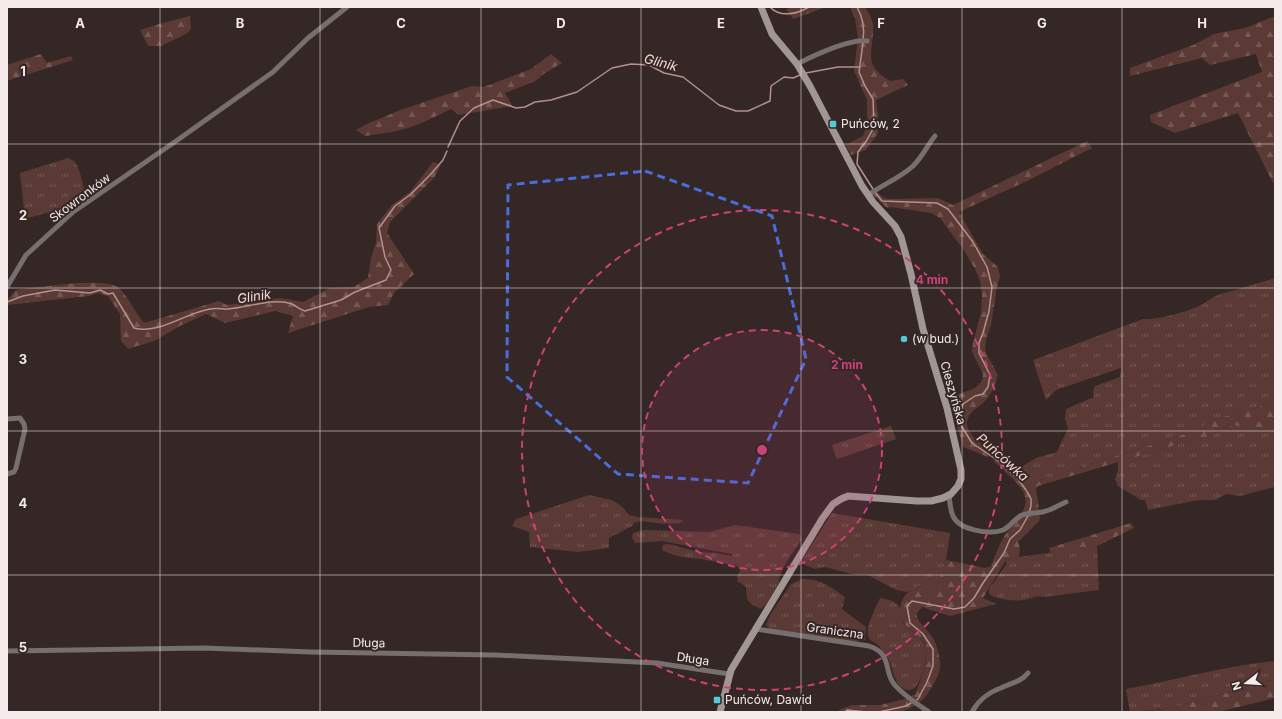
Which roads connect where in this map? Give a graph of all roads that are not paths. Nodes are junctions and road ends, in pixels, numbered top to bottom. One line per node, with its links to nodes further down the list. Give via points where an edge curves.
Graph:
1 (346, 7): 7 (street, Skowronków, via 308,38 273,72 73,212 26,255)
2 (761, 7): 4 (street, Cieszyńska, via 772,34)
3 (867, 41): 4 (street, via 861,40)
4 (797, 64): 6 (street, Cieszyńska, via 847,159)
5 (935, 136): 6 (street, via 914,165)
6 (870, 194): 10 (street, Cieszyńska, via 895,226 906,252 924,334 960,458 960,483)
7 (7, 287)
8 (7, 419): 9 (street, via 20,418 25,429 16,468 14,472)
9 (7, 474)
10 (949, 495): 11 (street, via 953,517 958,524 996,532 1004,530 1025,514 1046,512); 12 (street, via 925,501 851,496 837,501 822,520)
11 (1066, 502)
12 (756, 629): 15 (street); 17 (street, Graniczna, via 872,647 885,658 894,683)
13 (7, 651): 15 (street, Długa, via 204,648 508,655 657,663)
14 (1028, 673): 18 (street, via 1024,679 990,692)
15 (729, 674): 16 (street)
16 (720, 712)
17 (929, 712)
18 (972, 712)

